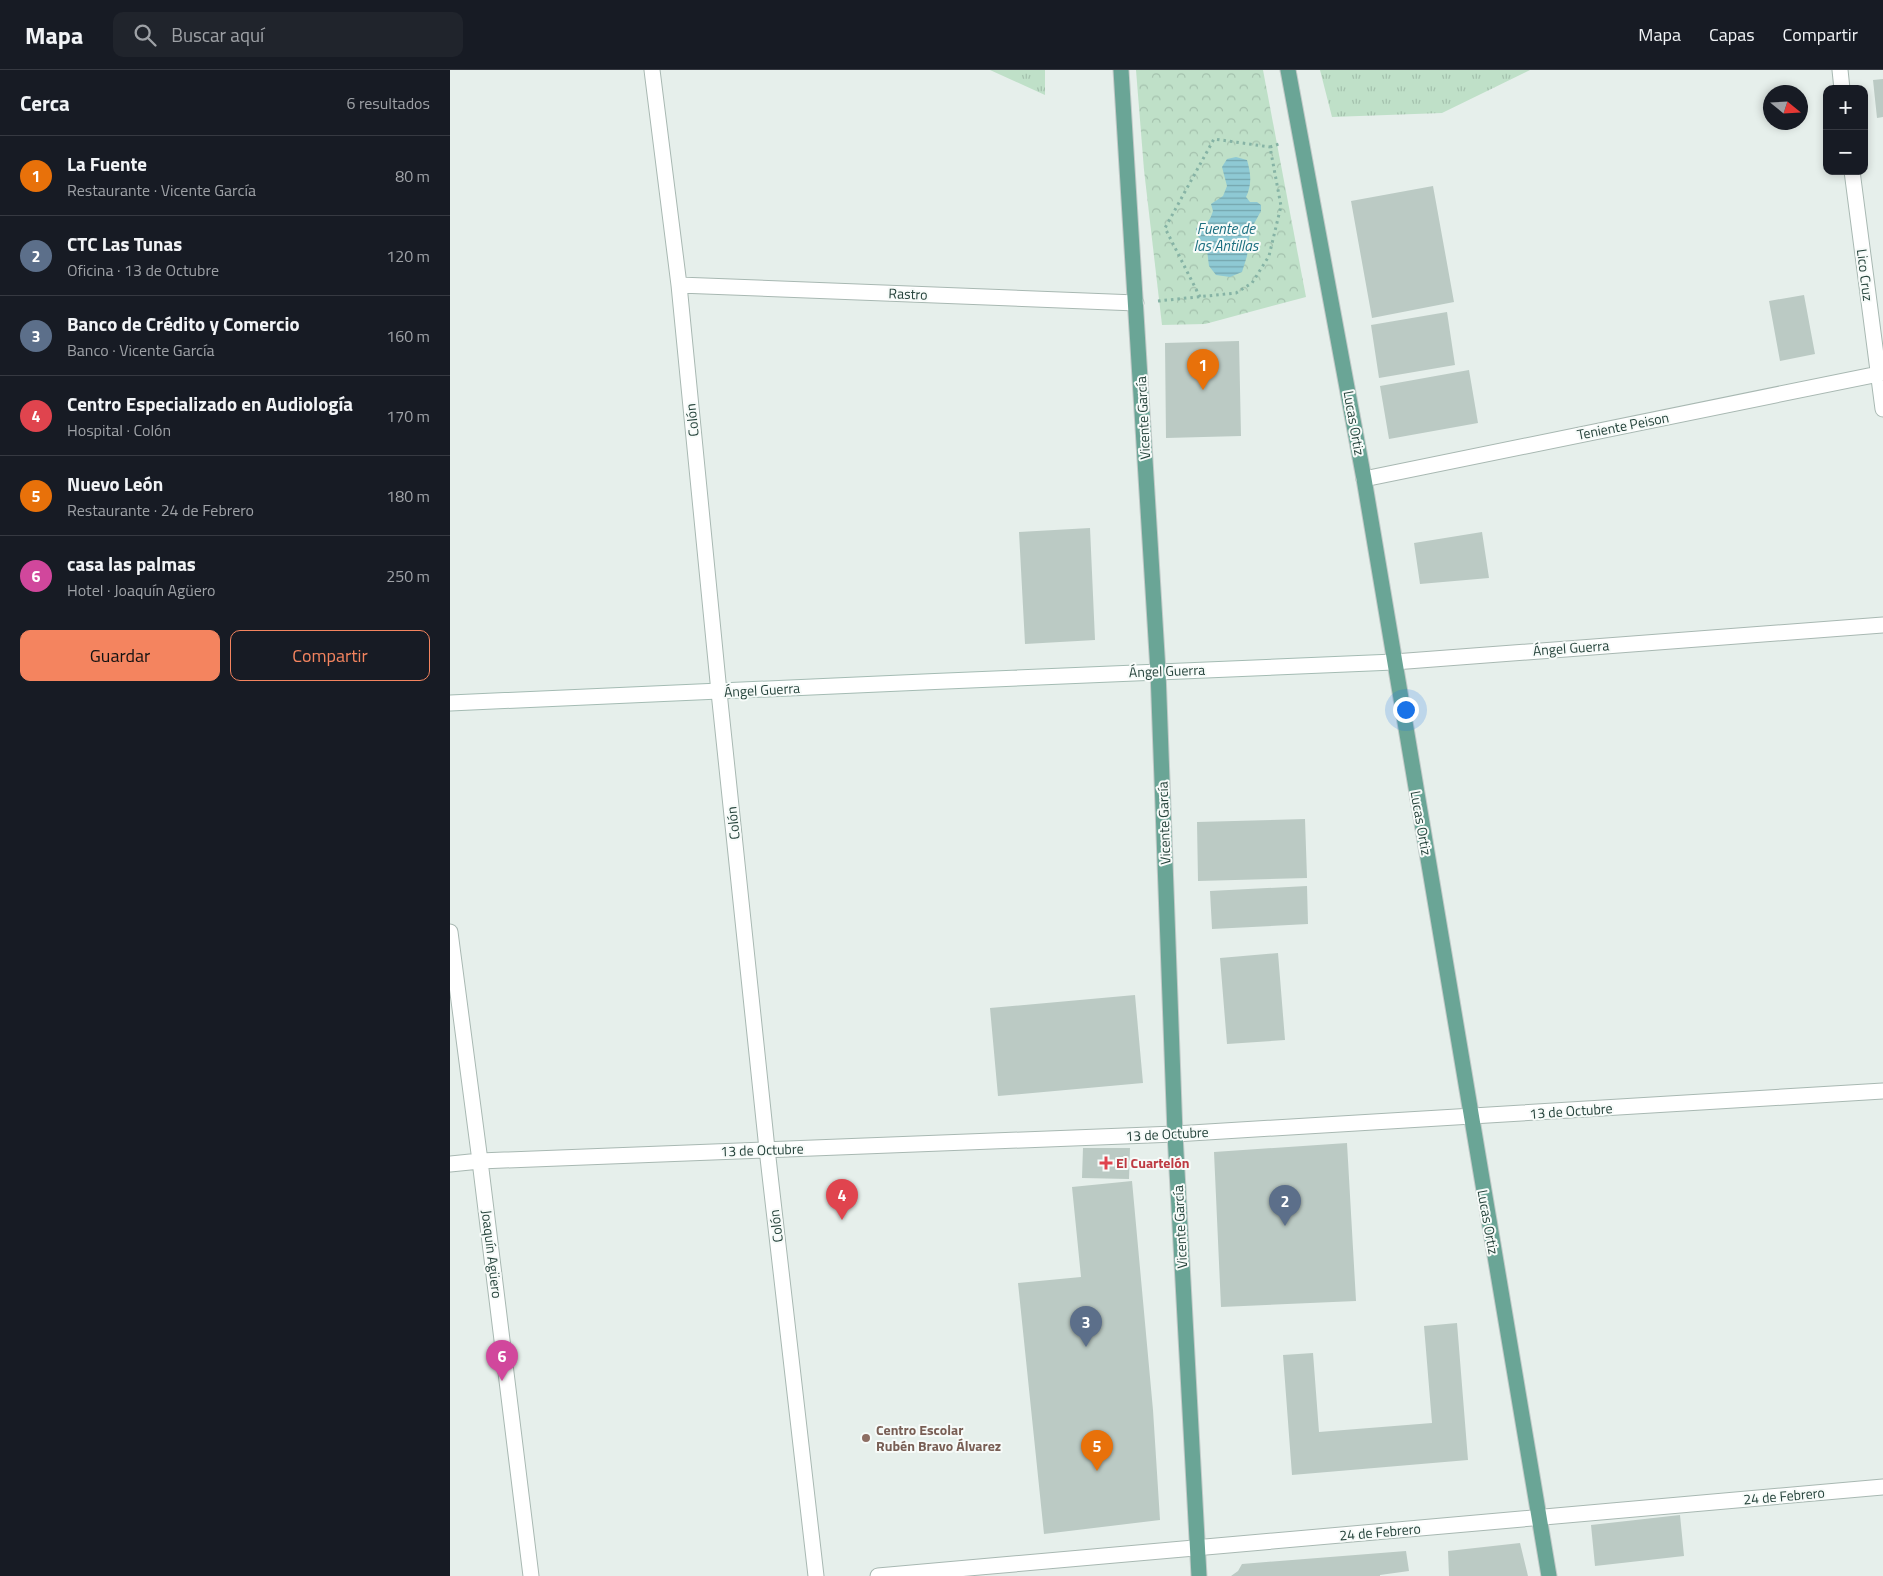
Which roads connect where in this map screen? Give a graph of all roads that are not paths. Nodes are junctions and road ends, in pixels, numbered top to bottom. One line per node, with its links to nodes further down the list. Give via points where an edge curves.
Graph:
1 (652, 70): 7 (street, Colón)
2 (1121, 70): 8 (main road, Vicente García)
3 (1288, 70): 11 (main road, Lucas Ortiz)
4 (1840, 70): 5 (street)
5 (1842, 85)
6 (1853, 175): 9 (street, Lico Cruz)
7 (679, 285): 8 (street, Rastro); 15 (street, Colón)
8 (1136, 303): 14 (main road, Vicente García)
9 (1880, 374): 10 (street, Lico Cruz); 11 (street, Teniente Peison)
10 (1883, 409)
11 (1364, 479): 13 (main road, Lucas Ortiz)
12 (1883, 625): 13 (street, Ángel Guerra)
13 (1394, 662): 14 (street, Ángel Guerra); 19 (main road, Lucas Ortiz)
14 (1158, 671): 15 (street, Ángel Guerra); 20 (main road, Vicente García)
15 (718, 692): 16 (street, Ángel Guerra); 21 (street, Colón)
16 (450, 703)
17 (450, 932): 22 (street, Joaquín Agüero)
18 (1883, 1091): 19 (street, 13 de Octubre)
19 (1470, 1117): 20 (street, 13 de Octubre); 25 (main road, Lucas Ortiz)
20 (1175, 1134): 21 (street, 13 de Octubre); 26 (main road, Vicente García)
21 (767, 1149): 22 (street, 13 de Octubre); 28 (street, Colón)
22 (480, 1161): 23 (street, 13 de Octubre); 27 (street, Joaquín Agüero)
23 (450, 1164)
24 (1883, 1488): 25 (street, 24 de Febrero)
25 (1538, 1518): 26 (street, 24 de Febrero); 31 (main road, Lucas Ortiz)
26 (1197, 1548): 29 (street, 24 de Febrero); 30 (main road, Vicente García)
27 (531, 1576)
28 (816, 1576)
29 (878, 1576)
30 (1199, 1576)
31 (1549, 1576)

